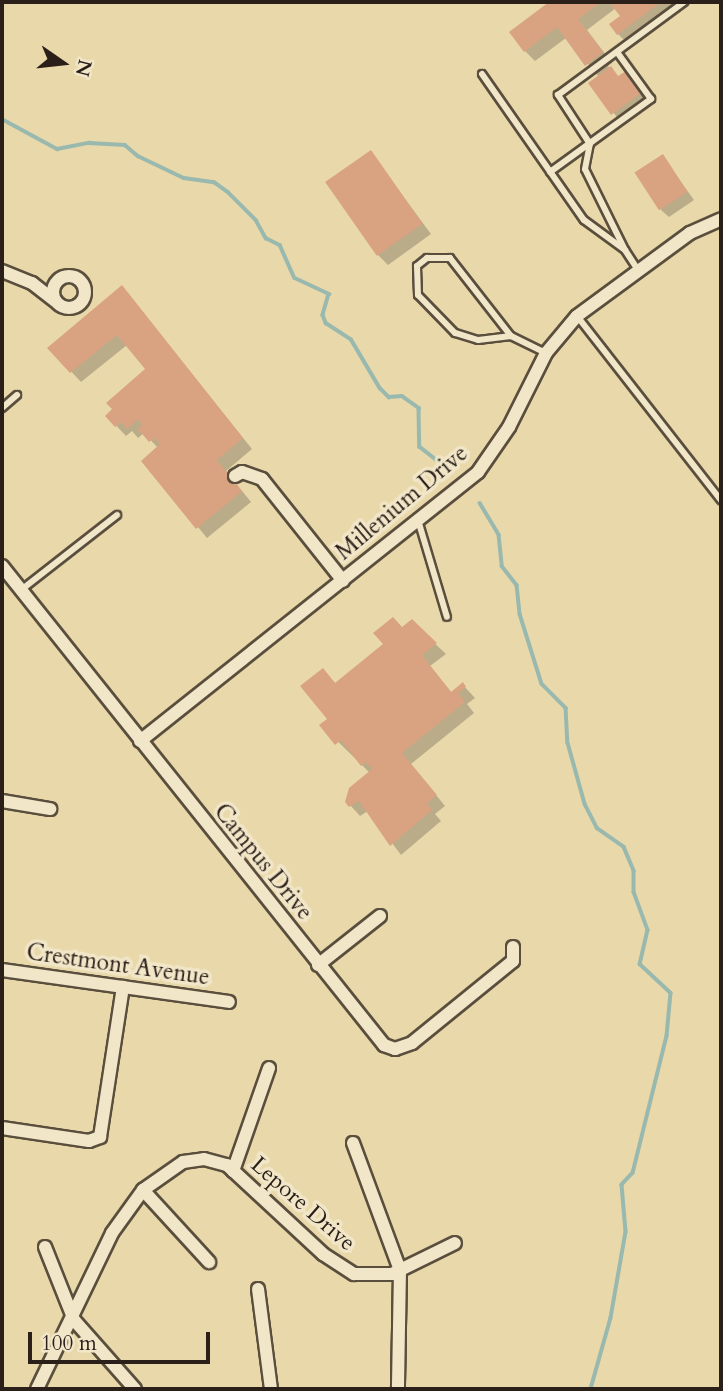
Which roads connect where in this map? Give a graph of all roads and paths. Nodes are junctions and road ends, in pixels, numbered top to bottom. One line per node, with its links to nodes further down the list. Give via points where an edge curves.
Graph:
1 (684, 2): 2 (lane)
2 (617, 52): 4 (lane, via 558,95); 4 (lane, via 652,99)
3 (482, 74): 5 (lane)
4 (590, 144): 5 (lane); 7 (lane, via 585,169)
5 (550, 172): 7 (lane, via 584,219)
6 (721, 219): 8 (street, Millenium Drive, via 690,233)
7 (625, 250): 8 (lane)
8 (639, 270): 11 (street, Millenium Drive)
9 (2, 271): 10 (street, via 32,283)
10 (55, 301)
11 (577, 316): 13 (street, Millenium Drive); 17 (lane)
12 (510, 336): 12 (lane, via 450,258 426,258 417,266 418,295 455,333 478,340); 13 (lane)
13 (546, 353): 19 (street, Millenium Drive, via 496,449 478,472)
14 (17, 395): 15 (lane)
15 (2, 408)
16 (235, 476): 21 (street, via 242,472 262,479)
17 (721, 500)
18 (117, 515): 22 (lane)
19 (418, 520): 21 (street, Millenium Drive); 23 (lane)
20 (2, 566): 22 (street, Campus Drive)
21 (343, 581): 24 (street, Millenium Drive)
22 (21, 590): 24 (street, Campus Drive)
23 (447, 617)
24 (140, 741): 29 (street, Campus Drive)
25 (2, 801): 26 (street)
26 (50, 809)
27 (380, 916): 29 (street)
28 (513, 947): 29 (street, Campus Drive, via 513,961 412,1043 395,1049 375,1037)
29 (318, 965)
30 (2, 970): 31 (street, Crestmont Avenue)
31 (123, 987): 32 (street, Crestmont Avenue); 34 (street, via 100,1137 89,1141)
32 (229, 1002)
33 (269, 1068): 36 (street)
34 (2, 1128)
35 (353, 1143): 41 (street)
36 (233, 1171): 37 (street, Lepore Drive, via 204,1159 183,1162); 41 (street, Lepore Drive, via 342,1268 366,1277)
37 (142, 1190): 40 (street); 43 (street, Lepore Drive, via 112,1233)
38 (454, 1243): 41 (street, Lepore Drive)
39 (45, 1247): 43 (street)
40 (209, 1262)
41 (400, 1270): 47 (street)
42 (258, 1289): 46 (street)
43 (75, 1320): 44 (street, Lepore Drive); 45 (street)
44 (37, 1389)
45 (135, 1389)
46 (271, 1389)
47 (398, 1389)

